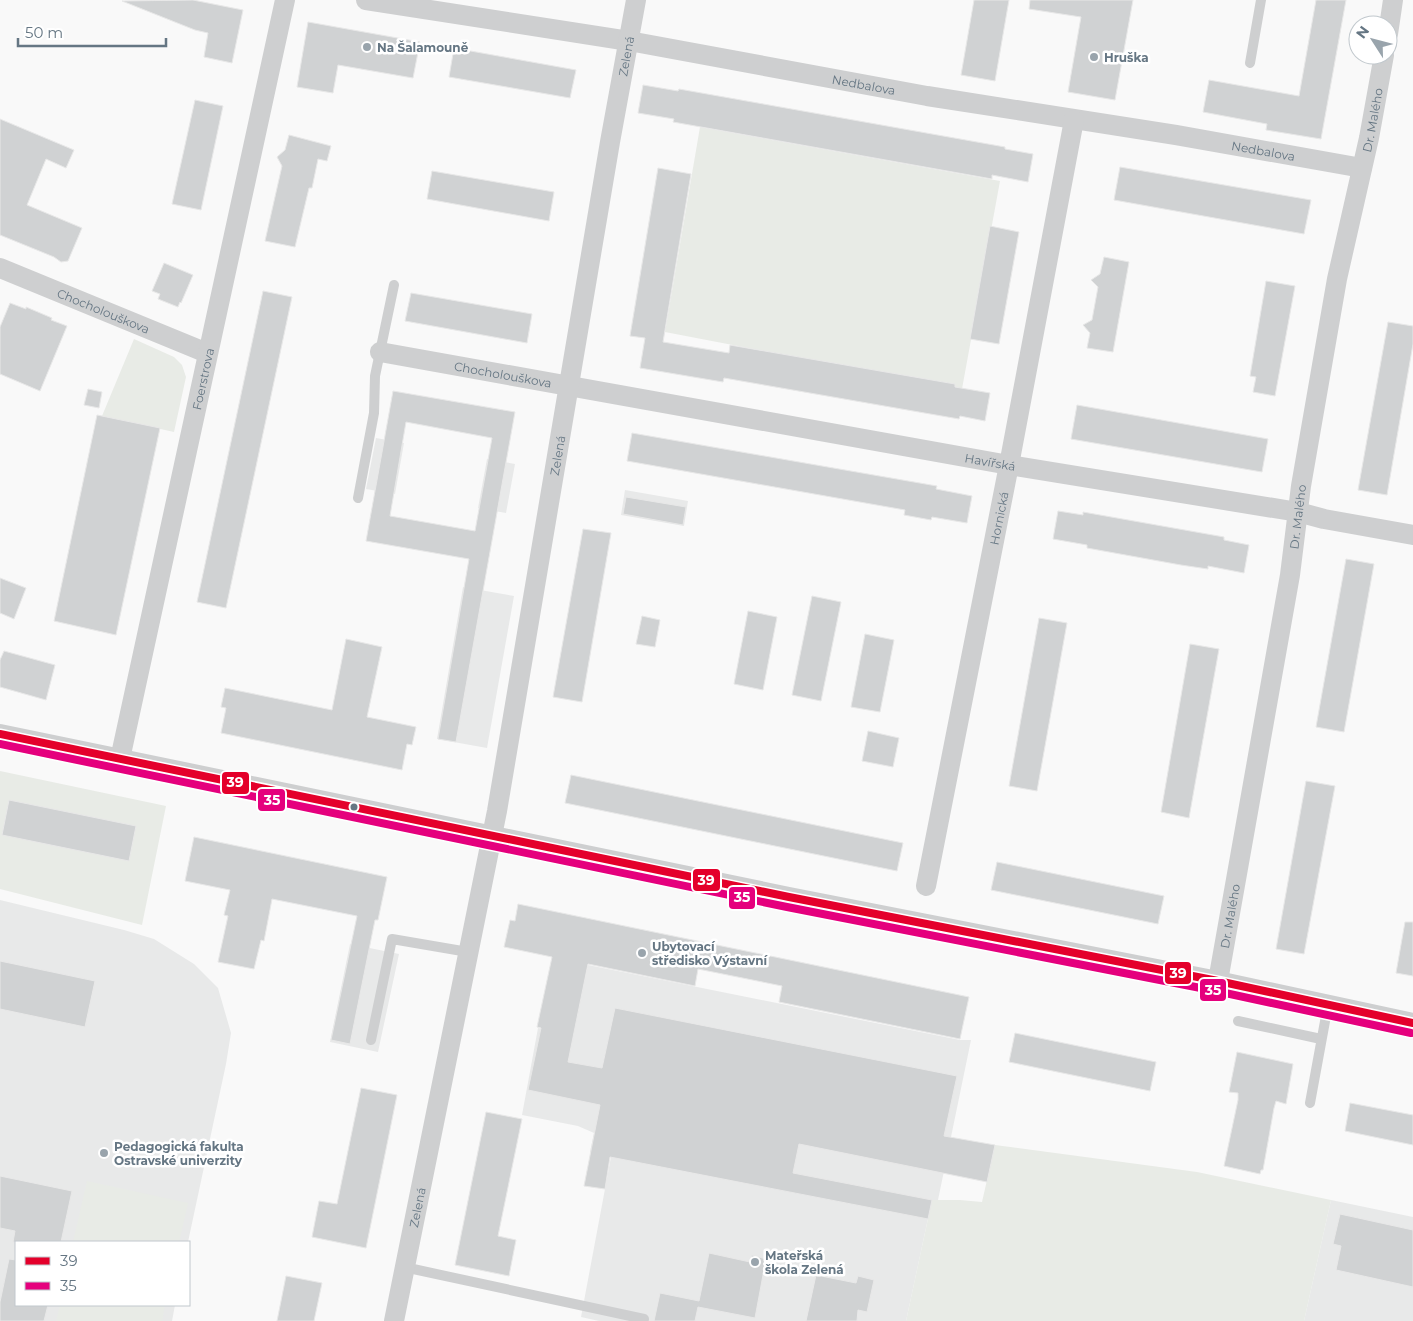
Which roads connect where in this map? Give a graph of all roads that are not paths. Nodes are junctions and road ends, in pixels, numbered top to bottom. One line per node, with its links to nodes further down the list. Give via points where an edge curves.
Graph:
1 (285, 0): 15 (street, Foerstrova)
2 (366, 0): 7 (street, Nedbalova)
3 (636, 0): 7 (street, Zelená)
4 (1261, 0): 8 (lane)
5 (1393, 0): 6 (street)
6 (1391, 15)
7 (629, 41): 10 (street, Nedbalova); 16 (street, Zelená)
8 (1250, 63)
9 (1382, 65): 11 (street, Dr. Malého)
10 (1074, 120): 11 (street, Nedbalova); 17 (street, Hornická)
11 (1362, 168): 19 (street, Dr. Malého, via 1337,279)
12 (0, 268): 15 (street, Chocholouškova)
13 (394, 285): 14 (lane)
14 (380, 352): 16 (street, Chocholouškova); 18 (lane, via 375,376 374,413)
15 (207, 353): 22 (street, Foerstrova)
16 (568, 385): 17 (street, Havířská); 23 (street, Zelená)
17 (1009, 465): 19 (street, Havířská); 24 (street, Hornická)
18 (358, 498)
19 (1298, 512): 20 (street, Havířská); 26 (street, Dr. Malého, via 1290,575)
20 (1413, 535)
21 (0, 734): 22 (street)
22 (120, 759): 23 (street)
23 (492, 836): 25 (street, Zelená); 26 (street)
24 (926, 886)
25 (468, 952): 31 (lane, via 392,938); 33 (street, Zelená)
26 (1218, 981): 27 (street)
27 (1328, 1005): 29 (street); 30 (lane)
28 (1238, 1021): 30 (lane)
29 (1413, 1023)
30 (1321, 1039): 32 (lane)
31 (371, 1040)
32 (1310, 1102)
33 (404, 1267): 34 (lane); 35 (street, Zelená)
34 (644, 1319)
35 (394, 1321)

